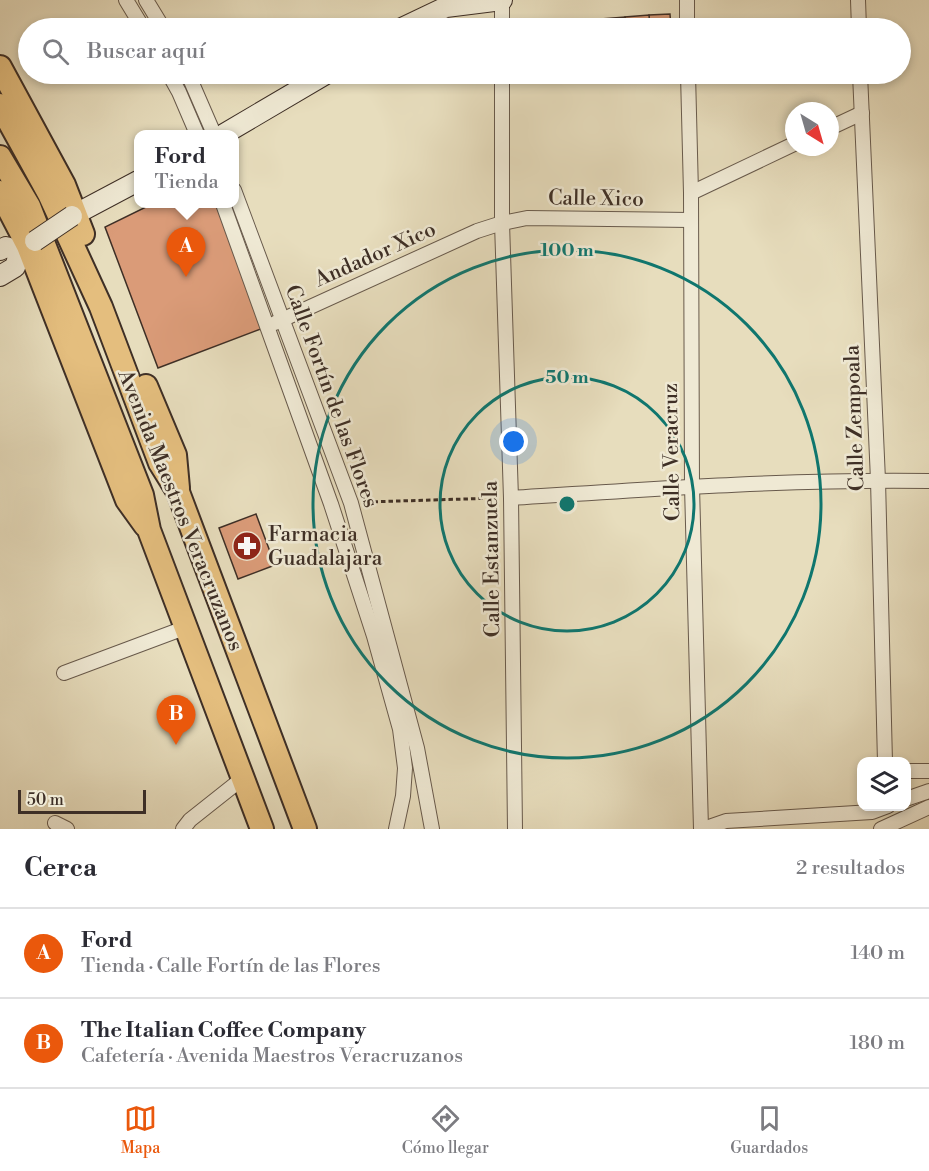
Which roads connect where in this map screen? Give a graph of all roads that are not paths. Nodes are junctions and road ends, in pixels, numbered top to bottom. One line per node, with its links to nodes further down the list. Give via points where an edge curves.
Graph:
1 (126, 0): 7 (street)
2 (147, 0): 8 (street)
3 (502, 0): 6 (main road); 10 (street)
4 (687, 0): 11 (street)
5 (858, 0): 12 (street)
6 (476, 1): 9 (main road, via 446,7)
7 (136, 18)
8 (157, 18)
9 (423, 18)
10 (502, 18)
11 (687, 18)
12 (859, 18)
13 (0, 67): 35 (main road, via 64,185)
14 (175, 84): 21 (street)
15 (186, 84): 21 (street)
16 (193, 84): 26 (street)
17 (309, 84): 27 (main road)
18 (502, 84): 37 (street, Calle Estanzuela)
19 (688, 84): 32 (street, Calle Veracruz)
20 (861, 84): 23 (street, Calle Zempoala)
21 (179, 92): 25 (street)
22 (0, 105): 46 (main road, Avenida Maestros Veracruzanos, via 49,194 101,307 160,464)
23 (862, 113): 24 (street); 43 (street, Calle Zempoala)
24 (839, 124)
25 (195, 130)
26 (212, 130)
27 (232, 130)
28 (785, 148): 32 (street)
29 (0, 157): 48 (main road, Avenida Maestros Veracruzanos, via 29,206 142,495)
30 (134, 182): 35 (main road)
31 (0, 192): 38 (main road)
32 (691, 192): 36 (street, Calle Veracruz)
33 (239, 204): 41 (street, Calle Fortín de las Flores)
34 (224, 208): 42 (street, Calle Fortín de las Flores)
35 (74, 215): 38 (main road, bridge); 46 (main road, via 175,455)
36 (691, 220): 37 (street, Calle Xico, via 527,218); 45 (street, Calle Veracruz)
37 (502, 223): 41 (street, Andador Xico); 47 (street, Calle Estanzuela)
38 (28, 246): 39 (main road); 40 (main road, via 15,267); 48 (main road, via 127,500)
39 (0, 250)
40 (0, 276)
41 (281, 320): 42 (street, Andador Xico); 65 (street, Calle Fortín de las Flores, via 351,503 417,748)
42 (267, 326): 64 (street, Calle Fortín de las Flores, via 331,504 400,729 405,768)
43 (878, 480): 44 (street); 45 (street); 51 (street, Calle Zempoala)
44 (929, 481)
45 (692, 486): 47 (street); 67 (street, Calle Veracruz)
46 (178, 492): 63 (main road, Avenida Maestros Veracruzanos)
47 (511, 498): 66 (street, Calle Estanzuela)
48 (149, 530): 49 (main road, Avenida Maestros Veracruzanos)
49 (187, 627): 50 (street); 54 (main road, Avenida Maestros Veracruzanos)
50 (64, 673)
51 (885, 757)
52 (911, 771): 53 (street)
53 (929, 771)
54 (243, 778): 61 (street); 62 (main road, Avenida Maestros Veracruzanos)
55 (929, 790): 56 (street)
56 (911, 797)
57 (929, 807): 60 (street)
58 (875, 811): 67 (street, via 726,821)
59 (887, 811): 60 (street)
60 (886, 828)
61 (183, 829)
62 (262, 829)
63 (305, 829)
64 (396, 829)
65 (432, 829)
66 (515, 829)
67 (702, 829)

